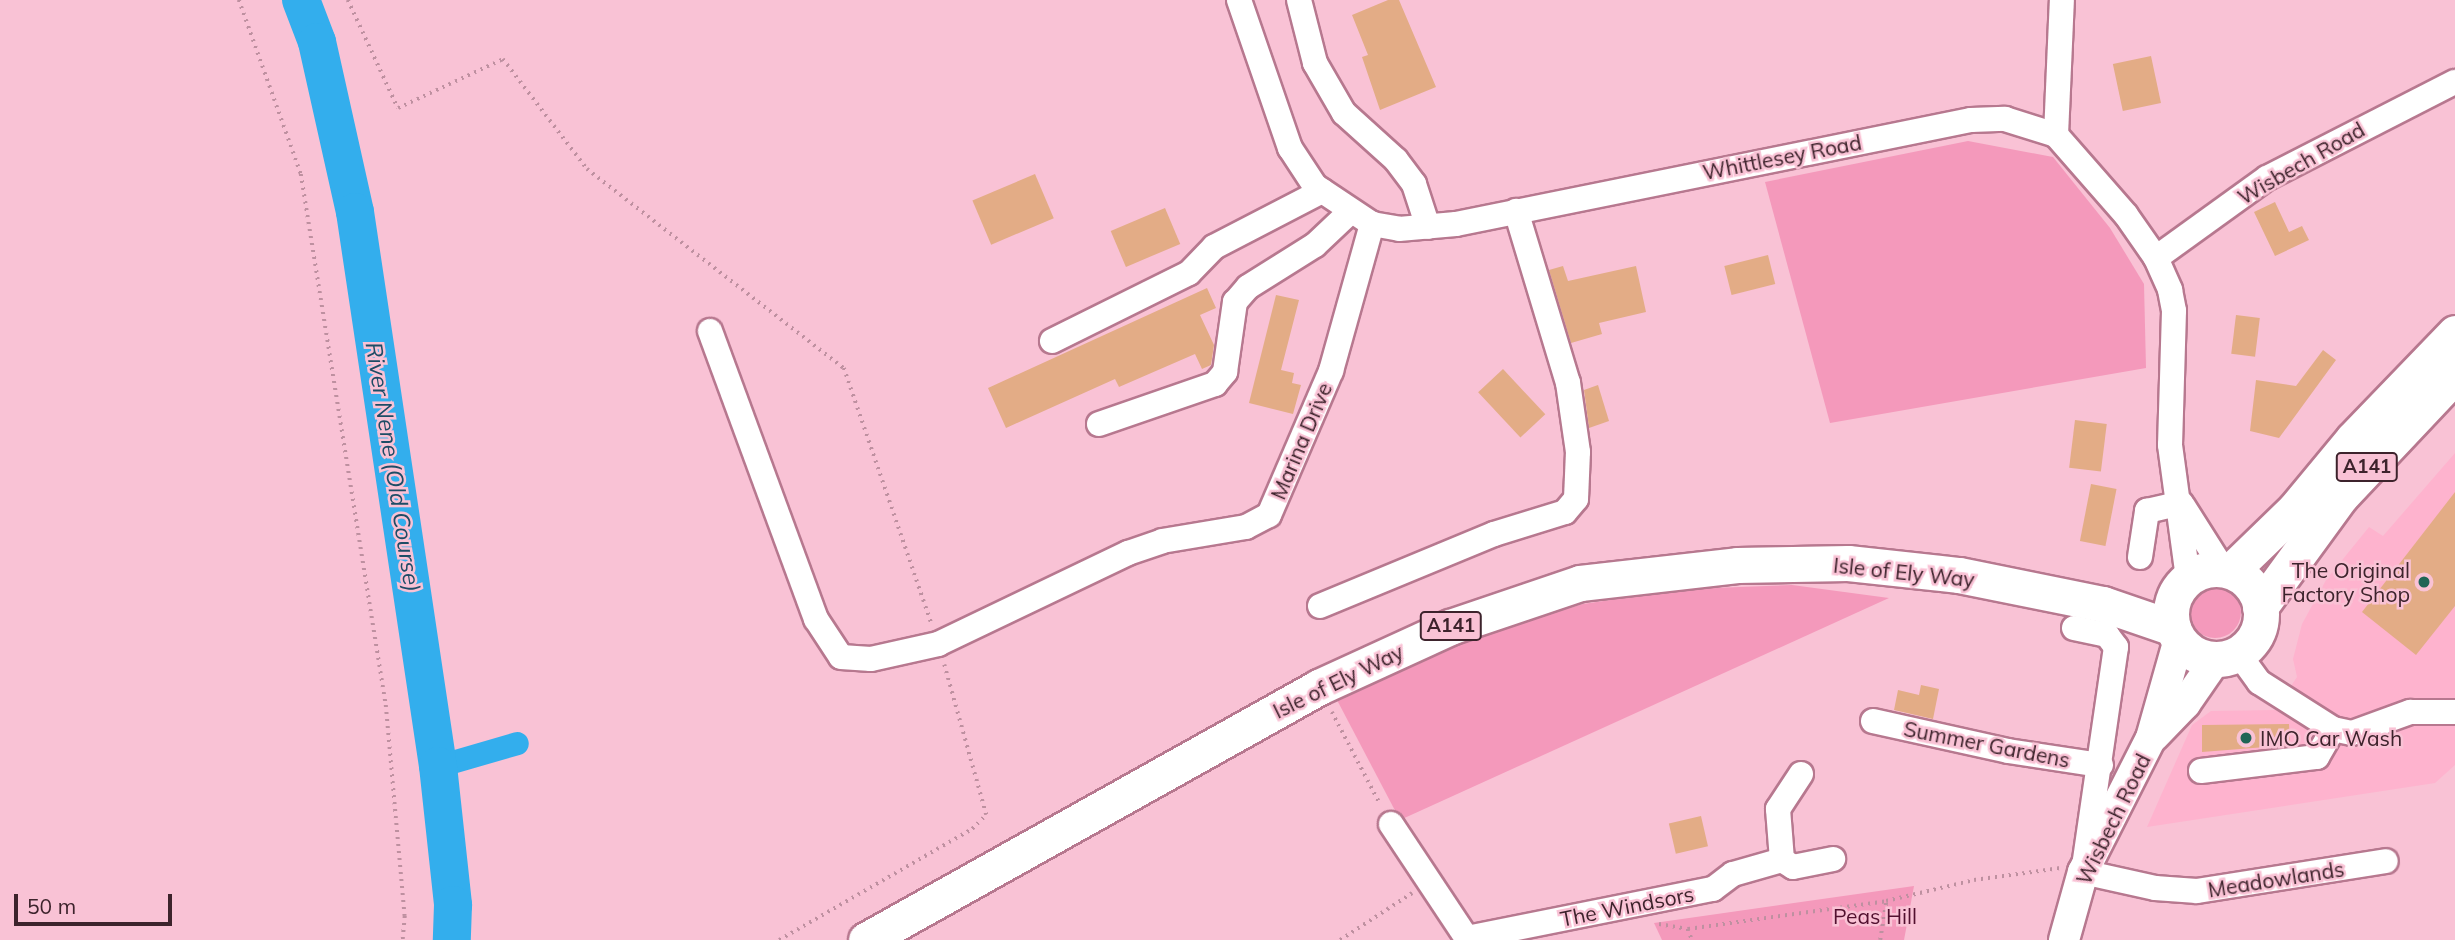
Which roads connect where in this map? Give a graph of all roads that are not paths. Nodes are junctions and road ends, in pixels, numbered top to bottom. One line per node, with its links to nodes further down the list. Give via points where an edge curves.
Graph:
1 (1238, 0): 6 (street, Whittlesey Road, via 1290,148)
2 (1299, 0): 10 (street, via 1315,63 1344,113 1396,160 1414,184)
3 (2062, 0): 5 (street)
4 (2455, 82): 11 (street, Wisbech Road, via 2267,178)
5 (2056, 135): 8 (street, Whittlesey Road, via 2005,120 1971,120); 11 (street, Whittlesey Road, via 2086,164)
6 (1322, 191): 7 (street, Whittlesey Road); 14 (street, via 1214,247 1189,273)
7 (1350, 212): 9 (street, Whittlesey Road); 16 (street, via 1315,245 1248,287 1236,302 1225,372 1215,384)
8 (1516, 212): 10 (street, Whittlesey Road); 20 (street, via 1568,383 1578,452 1576,499 1565,512 1494,534)
9 (1372, 225): 10 (street, Whittlesey Road); 12 (street, Marina Drive, via 1331,371 1269,515 1246,527 1162,541 1128,553 938,644 871,659 841,657 816,619)
10 (1428, 227)
11 (2156, 258): 17 (street, Whittlesey Road, via 2174,311 2170,445)
12 (710, 331)
13 (2455, 333): 19 (highway, A141, via 2353,439 2295,509)
14 (1052, 341)
15 (2455, 375): 21 (highway, A141, via 2341,496)
16 (1099, 424)
17 (2181, 503): 18 (street, via 2147,511); 19 (street, Whittlesey Road); 22 (street, Whittlesey Road)
18 (2140, 557)
19 (2227, 570): 21 (highway, via 2250,585); 22 (highway, A141)
20 (1320, 606)
21 (2260, 607): 24 (highway, A141, via 2256,634)
22 (2179, 610): 24 (highway, A141, via 2189,650); 28 (main road, Wisbech Road); 38 (highway, Isle of Ely Way / A141, via 2104,604 1959,575 1848,563 1737,565 1580,583 1450,627 1319,687)
23 (2074, 628): 29 (street, via 2107,635 2116,646)
24 (2227, 656): 27 (street); 28 (main road, Wisbech Road)
25 (2455, 712): 27 (street, via 2410,712 2352,733)
26 (1873, 721): 29 (street, Summer Gardens, via 2008,751)
27 (2333, 729): 30 (street, via 2317,757)
28 (2151, 738): 36 (main road, Wisbech Road)
29 (2101, 765): 36 (street)
30 (2201, 771)
31 (1801, 774): 34 (street, via 1778,809)
32 (1391, 824): 37 (street)
33 (1833, 859): 34 (street, The Windsors, via 1793,867)
34 (1782, 860): 37 (street, The Windsors, via 1733,874 1713,889)
35 (2386, 861): 36 (street, Meadowlands, via 2197,891 2155,888)
36 (2083, 872): 39 (main road, Wisbech Road)
37 (1468, 939)
38 (866, 940)
39 (2064, 940)

